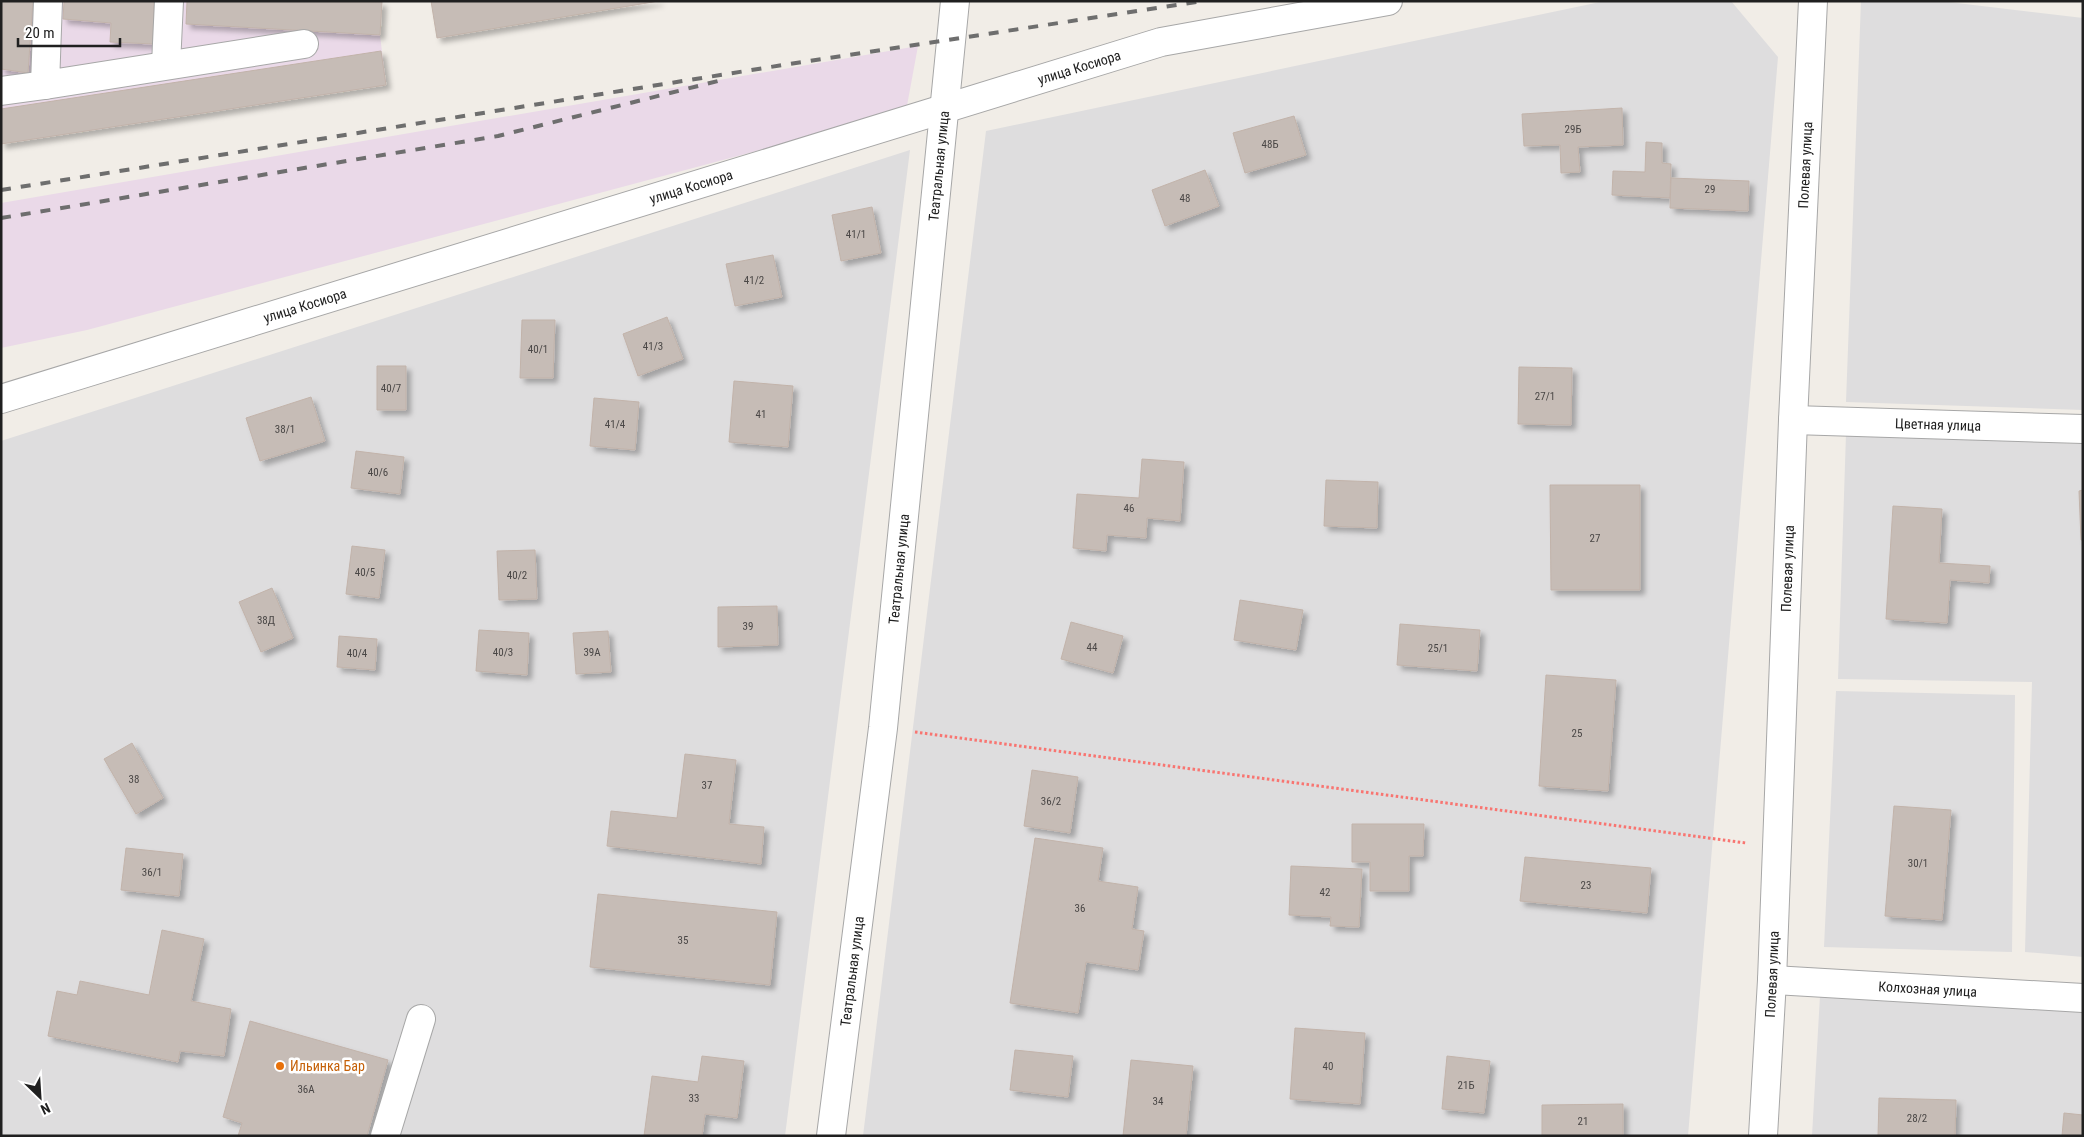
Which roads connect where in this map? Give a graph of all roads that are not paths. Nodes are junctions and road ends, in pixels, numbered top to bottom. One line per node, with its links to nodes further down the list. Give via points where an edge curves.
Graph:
1 (48, 1): 8 (street)
2 (169, 1): 7 (street)
3 (955, 1): 10 (street, Театральная улица)
4 (1388, 1): 10 (street, улица Косиора, via 1161,42)
5 (1813, 1): 12 (street, Полевая улица)
6 (304, 44): 7 (street)
7 (166, 65): 8 (street)
8 (45, 84): 9 (street)
9 (1, 92)
10 (945, 109): 11 (street, улица Косиора); 18 (street, Театральная улица, via 883,728)
11 (1, 399)
12 (1793, 420): 13 (street, Цветная улица); 14 (street, Полевая улица)
13 (2083, 429)
14 (1772, 980): 15 (street, Колхозная улица); 19 (street, Полевая улица)
15 (2083, 998)
16 (421, 1019): 17 (street)
17 (386, 1136)
18 (831, 1136)
19 (1762, 1136)

